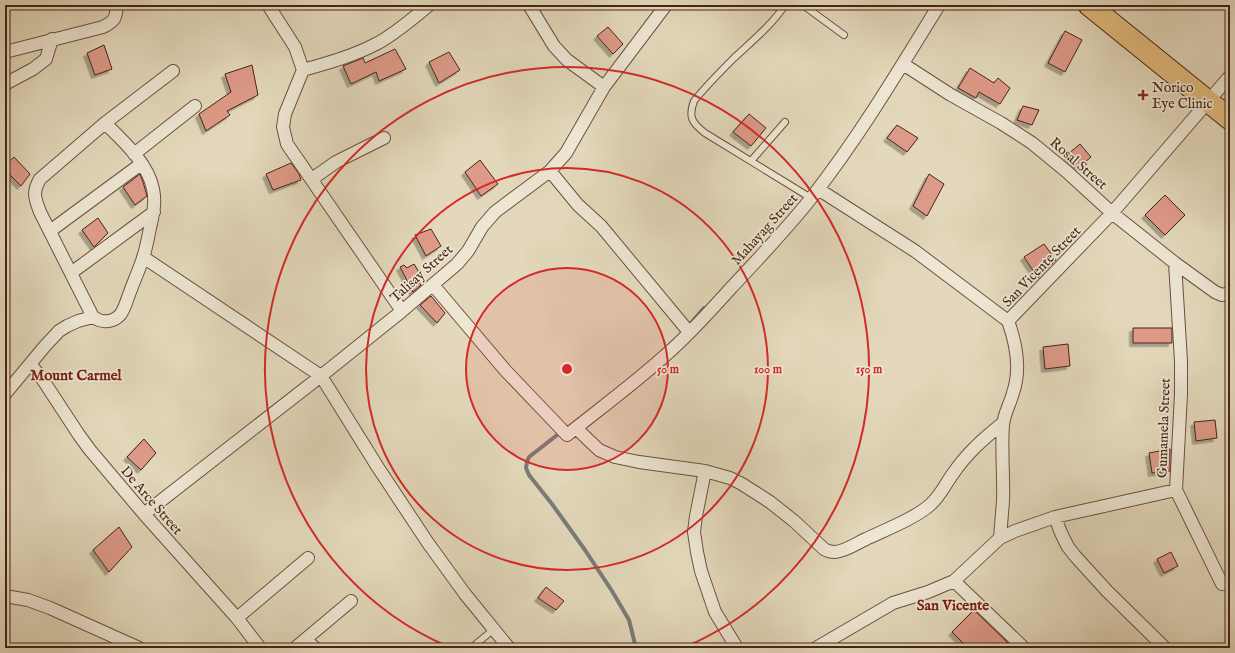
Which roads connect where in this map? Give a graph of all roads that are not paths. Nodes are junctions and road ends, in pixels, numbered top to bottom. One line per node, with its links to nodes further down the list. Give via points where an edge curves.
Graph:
1 (117, 5): 11 (street, via 116,16 109,24)
2 (268, 5): 14 (street, via 295,47)
3 (429, 5): 14 (street, via 376,44 336,61)
4 (529, 5): 18 (street, via 554,46 567,60)
5 (666, 5): 18 (street, Talisay Street)
6 (785, 5): 26 (lane, via 777,17 702,91 690,110 692,118 704,133)
7 (803, 5): 10 (lane)
8 (939, 5): 13 (street, Mahayag Street)
9 (1088, 5): 19 (highway)
10 (844, 35)
11 (52, 39): 12 (street); 17 (street, via 46,59)
12 (5, 52)
13 (903, 64): 30 (street, Mahayag Street); 32 (street, Rosal Street, via 1032,143)
14 (303, 70): 29 (street, via 285,114 283,127 287,144)
15 (172, 71): 23 (street)
16 (1230, 76): 19 (street, San Vicente Street)
17 (5, 84)
18 (604, 87): 28 (street, Talisay Street, via 566,153)
19 (1208, 102): 21 (highway); 32 (street, San Vicente Street)
20 (195, 106): 25 (street)
21 (1230, 119)
22 (785, 122): 26 (lane)
23 (105, 123): 25 (street); 33 (street, via 40,179 36,186 36,201)
24 (384, 138): 29 (street, via 336,162)
25 (134, 154): 27 (street)
26 (751, 161): 30 (lane)
27 (141, 164): 31 (street, via 154,190); 33 (street)
28 (550, 171): 37 (street, Talisay Street, via 495,212 457,264); 42 (street, via 578,205 601,226)
29 (312, 179): 39 (street)
30 (814, 193): 41 (street, via 915,251); 42 (street, Mahayag Street, via 757,260)
31 (154, 212): 34 (street); 36 (street)
32 (1112, 212): 35 (street, Rosal Street); 41 (street, San Vicente Street)
33 (50, 231): 36 (street)
34 (143, 257): 40 (street, via 122,312 113,320 106,322); 44 (street)
35 (1176, 263): 38 (street, Rosal Street, via 1215,292 1222,295); 49 (street, Gumamela Street, via 1181,394)
36 (71, 273): 40 (street)
37 (433, 285): 39 (street, Talisay Street); 47 (street, via 504,370)
38 (1229, 293)
39 (402, 311): 44 (street, Talisay Street)
40 (93, 317): 43 (street, via 73,323 59,331)
41 (1008, 321): 46 (street, San Vicente Street, via 1013,336 1017,376)
42 (689, 332): 47 (street, Mahayag Street, via 640,377)
43 (31, 365): 45 (street); 50 (street, De Arce Street, via 90,450)
44 (321, 376): 50 (street, Talisay Street); 59 (street, via 428,543)
45 (5, 394)
46 (1003, 423): 48 (street, via 968,453 930,505 896,525 835,552 824,548 770,502 742,484); 52 (street, San Vicente Street, via 1003,501)
47 (571, 432): 48 (street, via 615,457)
48 (705, 471): 67 (street, via 694,532 696,545 701,571 715,612)
49 (1176, 490): 51 (street); 55 (street, Gumamela Street)
50 (144, 514): 58 (street, De Arce Street)
51 (1055, 517): 52 (street); 70 (street, via 1076,557)
52 (1000, 538): 54 (street)
53 (308, 558): 58 (street)
54 (954, 581): 68 (street, via 889,605); 69 (street)
55 (1222, 584)
56 (5, 596): 61 (street, via 28,600 50,608)
57 (352, 601): 60 (street)
58 (237, 618): 62 (street, De Arce Street)
59 (493, 630): 65 (lane); 66 (street)
60 (307, 638): 63 (street); 64 (lane)
61 (139, 648)
62 (260, 648)
63 (295, 648)
64 (320, 648)
65 (471, 648)
66 (509, 648)
67 (737, 648)
68 (817, 648)
69 (1024, 648)
70 (1165, 648)

